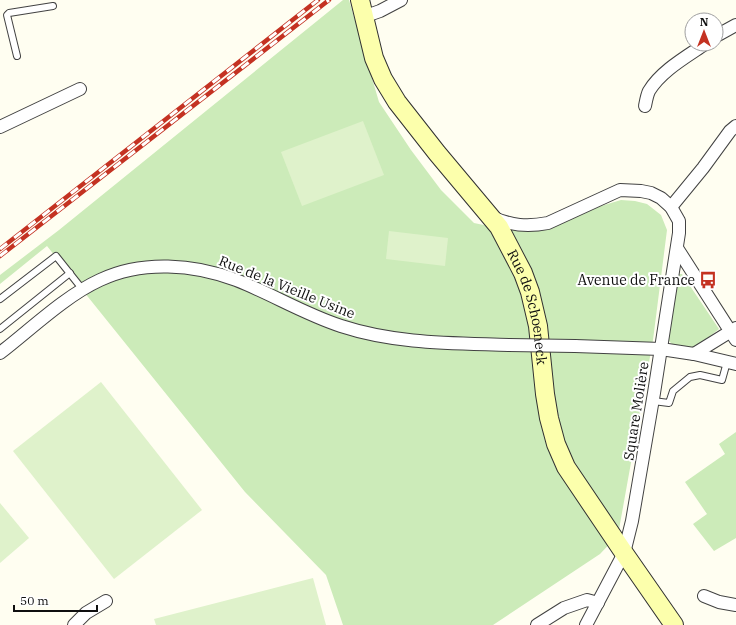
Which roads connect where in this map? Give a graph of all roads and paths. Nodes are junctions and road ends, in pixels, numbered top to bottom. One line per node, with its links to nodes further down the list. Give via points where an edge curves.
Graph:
1 (401, 0): 3 (street, via 380,11)
2 (53, 6): 7 (lane, via 6,15)
3 (361, 8): 13 (main road, Rue de Schoeneck, via 374,58 397,102)
4 (736, 25): 5 (street)
5 (724, 32)
6 (694, 52): 9 (street, via 655,82)
7 (17, 56)
8 (80, 90): 11 (street)
9 (645, 106)
10 (736, 126): 12 (street)
11 (0, 127)
12 (671, 207): 13 (street, via 651,193 620,190 548,223 535,226 510,224); 14 (street, via 679,221)
13 (490, 216): 25 (main road, Rue de Schoeneck, via 512,249 530,292 538,326 545,394 556,444 566,467)
14 (677, 248): 19 (street); 20 (street)
15 (70, 273): 16 (lane); 17 (lane, via 56,256); 18 (lane)
16 (83, 290): 20 (street, Rue de la Vieille Usine, bridge, via 99,280 136,269 184,267 236,280 313,316 342,326 401,340 447,344); 21 (street, Rue de la Vieille Usine)
17 (0, 299)
18 (0, 329)
19 (734, 333): 22 (street)
20 (661, 349): 22 (street, Square Molière); 24 (street, Square Molière)
21 (0, 354)
22 (694, 354): 23 (street, Square Molière)
23 (731, 363): 24 (lane, via 722,380 700,375 690,377 673,391 669,403)
24 (653, 401): 25 (street, Square Molière)
25 (624, 554): 28 (street, Square Molière); 33 (main road, Rue de Schoeneck)
26 (704, 596): 29 (street)
27 (106, 601): 30 (street, via 86,613)
28 (598, 603): 31 (street, via 587,600 564,608); 32 (street, Square Molière)
29 (736, 605)
30 (74, 625)
31 (537, 625)
32 (586, 625)
33 (674, 625)

